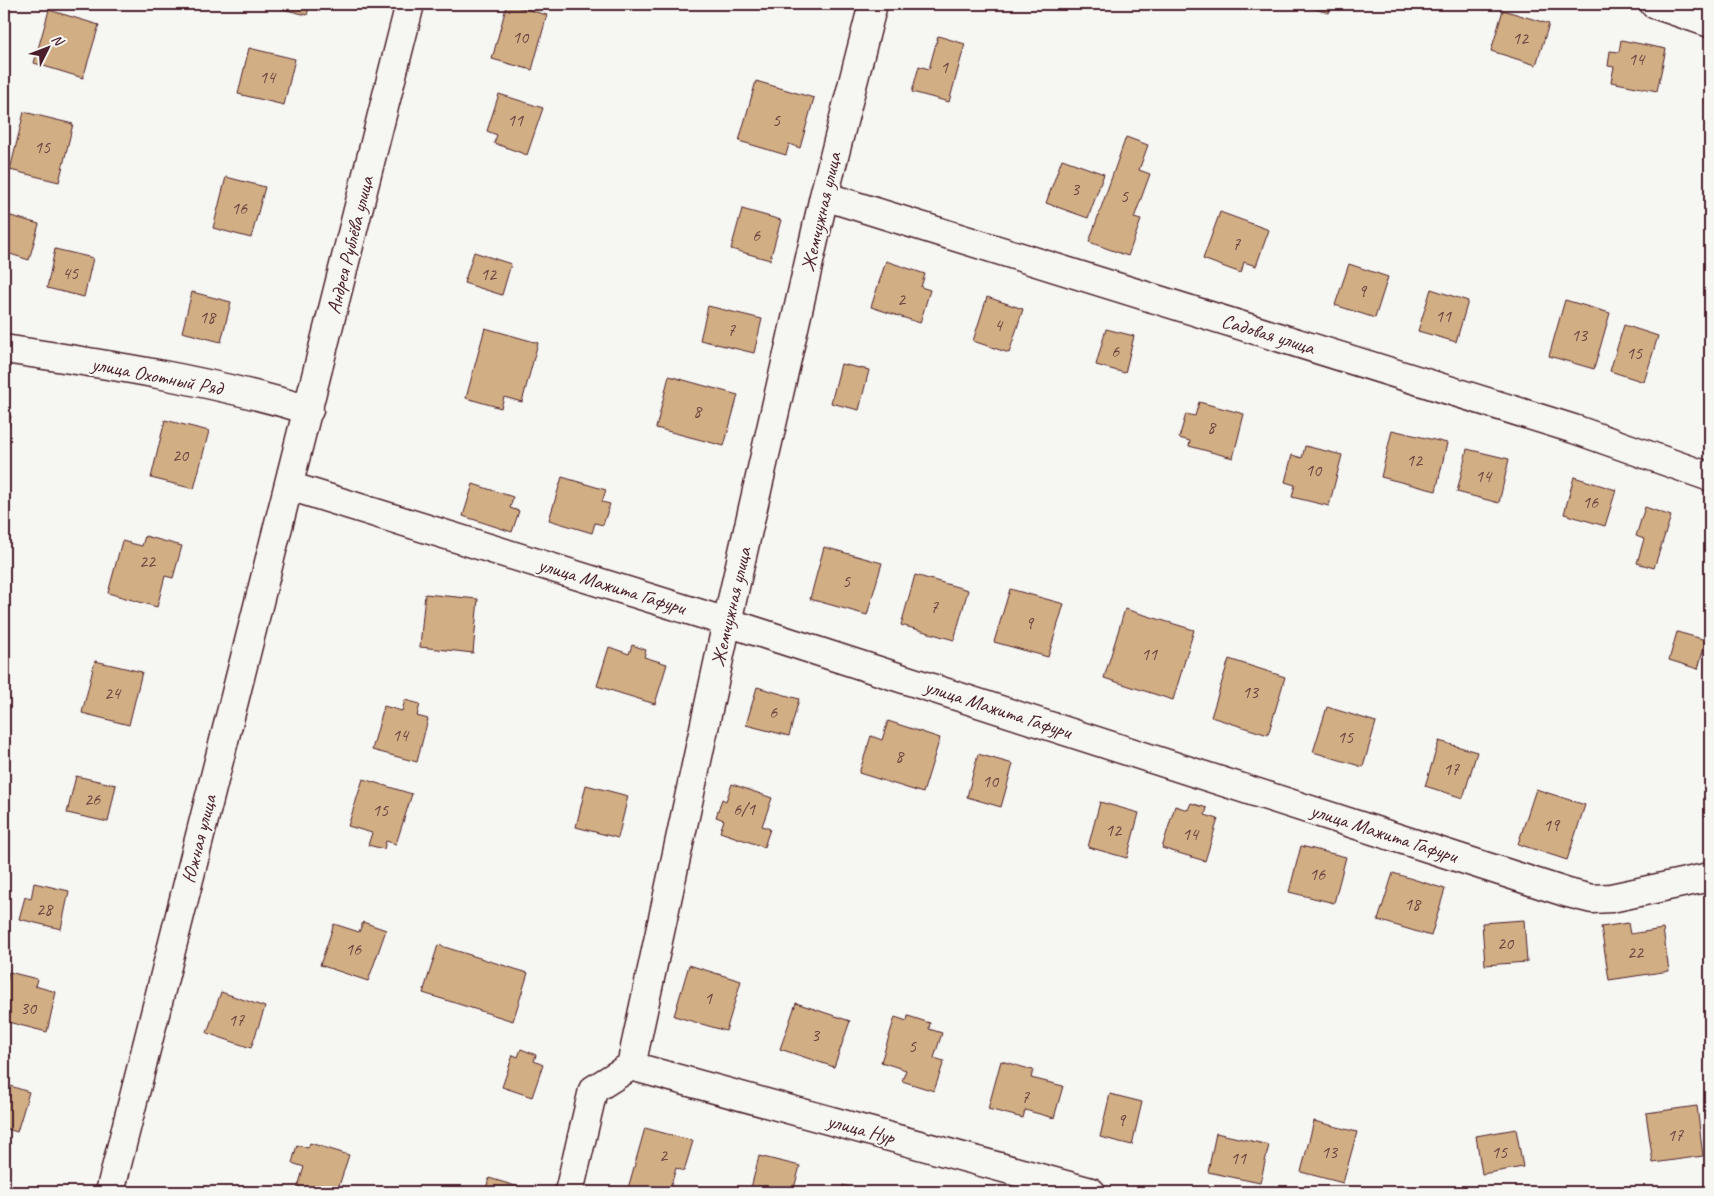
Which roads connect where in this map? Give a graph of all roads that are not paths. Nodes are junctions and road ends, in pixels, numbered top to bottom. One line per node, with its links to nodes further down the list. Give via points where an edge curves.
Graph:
1 (410, 4): 7 (street, Андрея Рублёва улица)
2 (873, 4): 5 (street, Жемчужная улица)
3 (1654, 4): 4 (street)
4 (1710, 23)
5 (824, 196): 8 (street, Садовая улица, via 1555,423); 10 (street, Жемчужная улица)
6 (4, 349): 7 (street, улица Охотный Ряд, via 127,368)
7 (308, 410): 9 (street, Андрея Рублёва улица)
8 (1710, 477)
9 (288, 486): 10 (street, улица Мажита Гафури); 13 (street, Южная улица)
10 (727, 622): 11 (street, улица Мажита Гафури, via 1576,895 1592,899 1611,898); 12 (street, Жемчужная улица)
11 (1710, 877)
12 (631, 1066): 14 (street, via 593,1090); 15 (street, улица Нур)
13 (110, 1192)
14 (569, 1192)
15 (1090, 1192)

